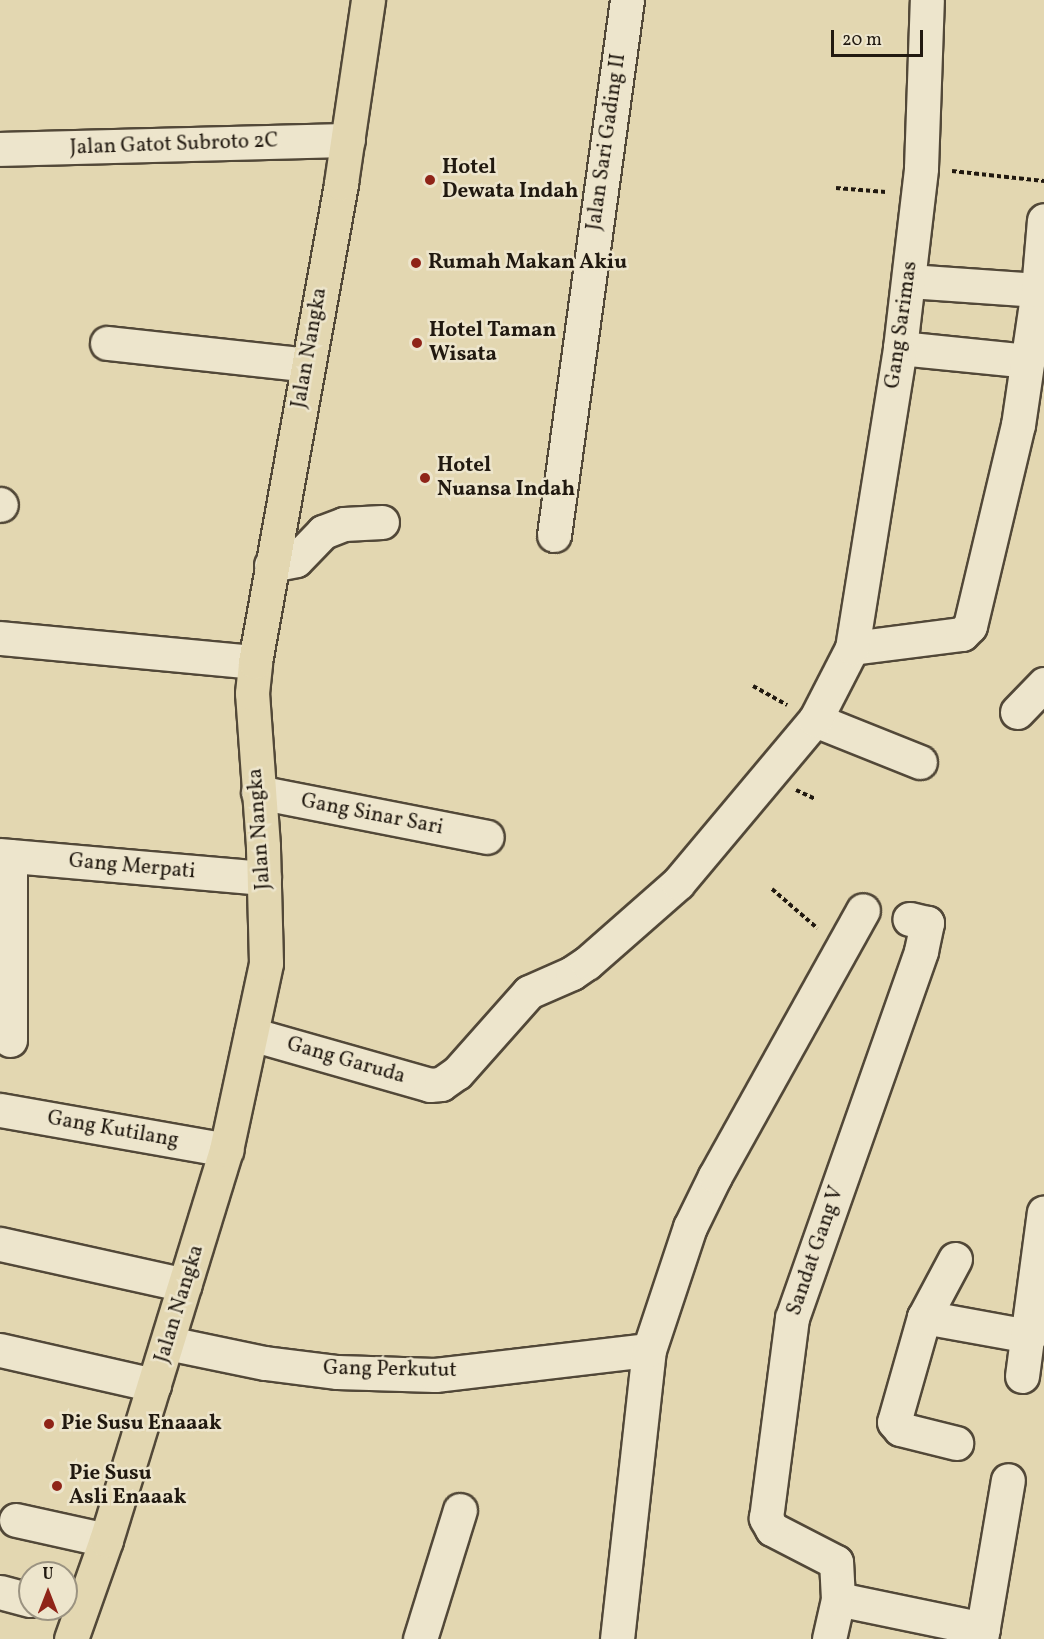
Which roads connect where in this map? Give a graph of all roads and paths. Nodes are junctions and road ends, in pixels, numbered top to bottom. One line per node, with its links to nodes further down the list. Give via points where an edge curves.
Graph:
1 (368, 0): 4 (main road, Jalan Nangka)
2 (627, 0): 17 (street, Jalan Sari Gading II)
3 (927, 0): 6 (street, Gang Sarimas)
4 (348, 140): 5 (street, Jalan Gatot Subroto 2C); 15 (main road, Jalan Nangka)
5 (0, 150)
6 (920, 181): 7 (path); 8 (path); 10 (street, Gang Sarimas)
7 (1044, 181)
8 (836, 188)
9 (1044, 220): 11 (street)
10 (909, 280): 11 (street); 13 (street, Gang Sarimas)
11 (1038, 290): 14 (street)
12 (107, 343): 15 (street)
13 (900, 348): 14 (street); 20 (street, Gang Sarimas)
14 (1027, 361): 20 (street, via 1018,425 969,626 962,634)
15 (308, 365): 18 (main road, Jalan Nangka)
16 (382, 522): 18 (street, via 344,524 323,532 296,560)
17 (554, 535)
18 (271, 565): 21 (main road, Jalan Nangka)
19 (0, 638): 21 (street)
20 (852, 648): 24 (street, Gang Sarimas)
21 (255, 662): 26 (main road, Jalan Nangka, via 252,693)
22 (1044, 684): 23 (street)
23 (1017, 712)
24 (815, 720): 25 (street); 36 (street, Gang Sarimas, via 678,883 587,963 529,992 457,1073)
25 (920, 762)
26 (258, 792): 27 (street, Gang Sinar Sari); 29 (main road, Jalan Nangka)
27 (487, 837)
28 (5, 856): 29 (street, Gang Merpati); 35 (street)
29 (264, 878): 34 (main road, Jalan Nangka, via 266,963)
30 (772, 889): 33 (path)
31 (863, 910): 33 (street)
32 (909, 919): 57 (street, Sandat Gang V, via 927,923 921,951 792,1318 766,1518 772,1529 833,1559 838,1567)
33 (840, 948): 47 (street, via 690,1227)
34 (251, 1034): 36 (street, Gang Garuda, via 430,1085); 38 (main road, Jalan Nangka)
35 (10, 1040)
36 (441, 1084)
37 (0, 1110): 38 (street, Gang Kutilang)
38 (226, 1150): 42 (main road, Jalan Nangka)
39 (1044, 1212): 44 (street)
40 (0, 1244): 42 (street)
41 (955, 1259): 43 (street)
42 (185, 1285): 45 (main road, Jalan Nangka)
43 (924, 1317): 44 (street); 50 (street, via 894,1422 900,1430)
44 (1029, 1336): 48 (street)
45 (168, 1342): 47 (street, Gang Perkutut, via 265,1363 337,1372 435,1375); 49 (main road, Jalan Nangka)
46 (0, 1350): 49 (street)
47 (649, 1350): 61 (street)
48 (1022, 1376)
49 (154, 1385): 54 (main road, Jalan Nangka)
50 (956, 1443)
51 (1008, 1480): 59 (street)
52 (460, 1510): 60 (street)
53 (16, 1520): 54 (street)
54 (106, 1540): 58 (main road, Jalan Nangka)
55 (0, 1592): 56 (street)
56 (18, 1597)
57 (838, 1599): 59 (street); 62 (street, Sandat Gang V)
58 (78, 1606)
59 (982, 1634)
60 (420, 1639)
61 (617, 1639)
62 (829, 1639)

